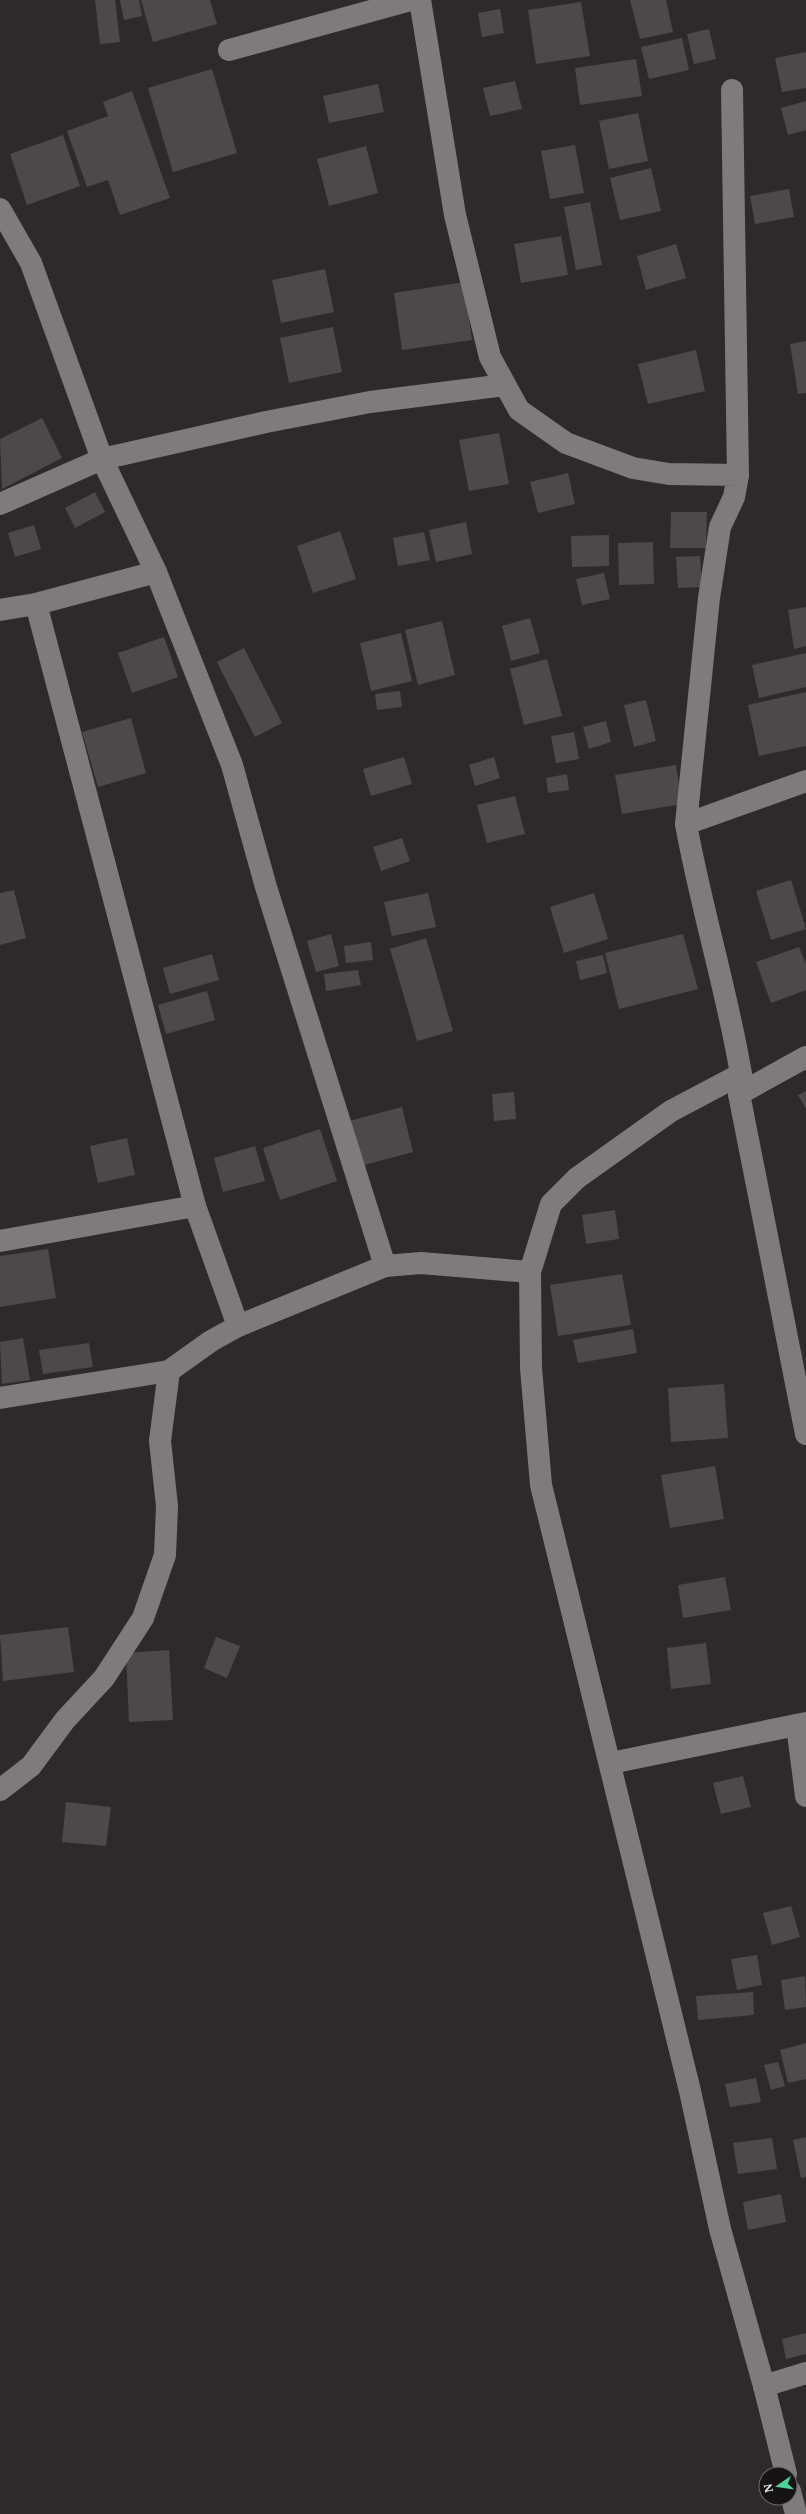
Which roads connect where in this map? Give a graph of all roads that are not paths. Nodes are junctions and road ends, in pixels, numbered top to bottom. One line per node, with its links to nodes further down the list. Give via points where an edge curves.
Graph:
1 (411, 0): 3 (street)
2 (420, 0): 6 (street, via 455,215 490,357)
3 (229, 50)
4 (732, 90): 8 (street)
5 (0, 209): 7 (street, via 31,263)
6 (505, 385): 7 (street, via 370,402 266,422); 8 (street, via 519,410 566,444 633,468 669,474)
7 (102, 459): 9 (street); 10 (street)
8 (738, 475): 14 (street, via 734,497 720,527 709,598)
9 (0, 504)
10 (156, 572): 11 (street); 19 (street, via 232,765 266,887)
11 (36, 604): 12 (street); 17 (street)
12 (0, 610)
13 (806, 781): 14 (street)
14 (686, 824): 16 (street, via 694,871 731,1016)
15 (806, 1057): 16 (street)
16 (740, 1084): 20 (street, via 671,1111 577,1178 551,1204); 24 (street)
17 (195, 1206): 18 (street); 21 (street)
18 (0, 1241)
19 (386, 1266): 20 (street, via 421,1263); 21 (street)
20 (530, 1272): 26 (street, via 531,1368 541,1485)
21 (238, 1326): 22 (street, via 211,1341)
22 (169, 1371): 23 (street); 27 (street, via 160,1441 167,1506 165,1555 143,1618 104,1678 65,1720 31,1766)
23 (0, 1398)
24 (806, 1434)
25 (802, 1724): 26 (street); 28 (street)
26 (610, 1763): 30 (street, via 690,2091 720,2229)
27 (0, 1790)
28 (806, 1796)
29 (806, 2373): 30 (street)
30 (764, 2386): 31 (street)
31 (784, 2466)

